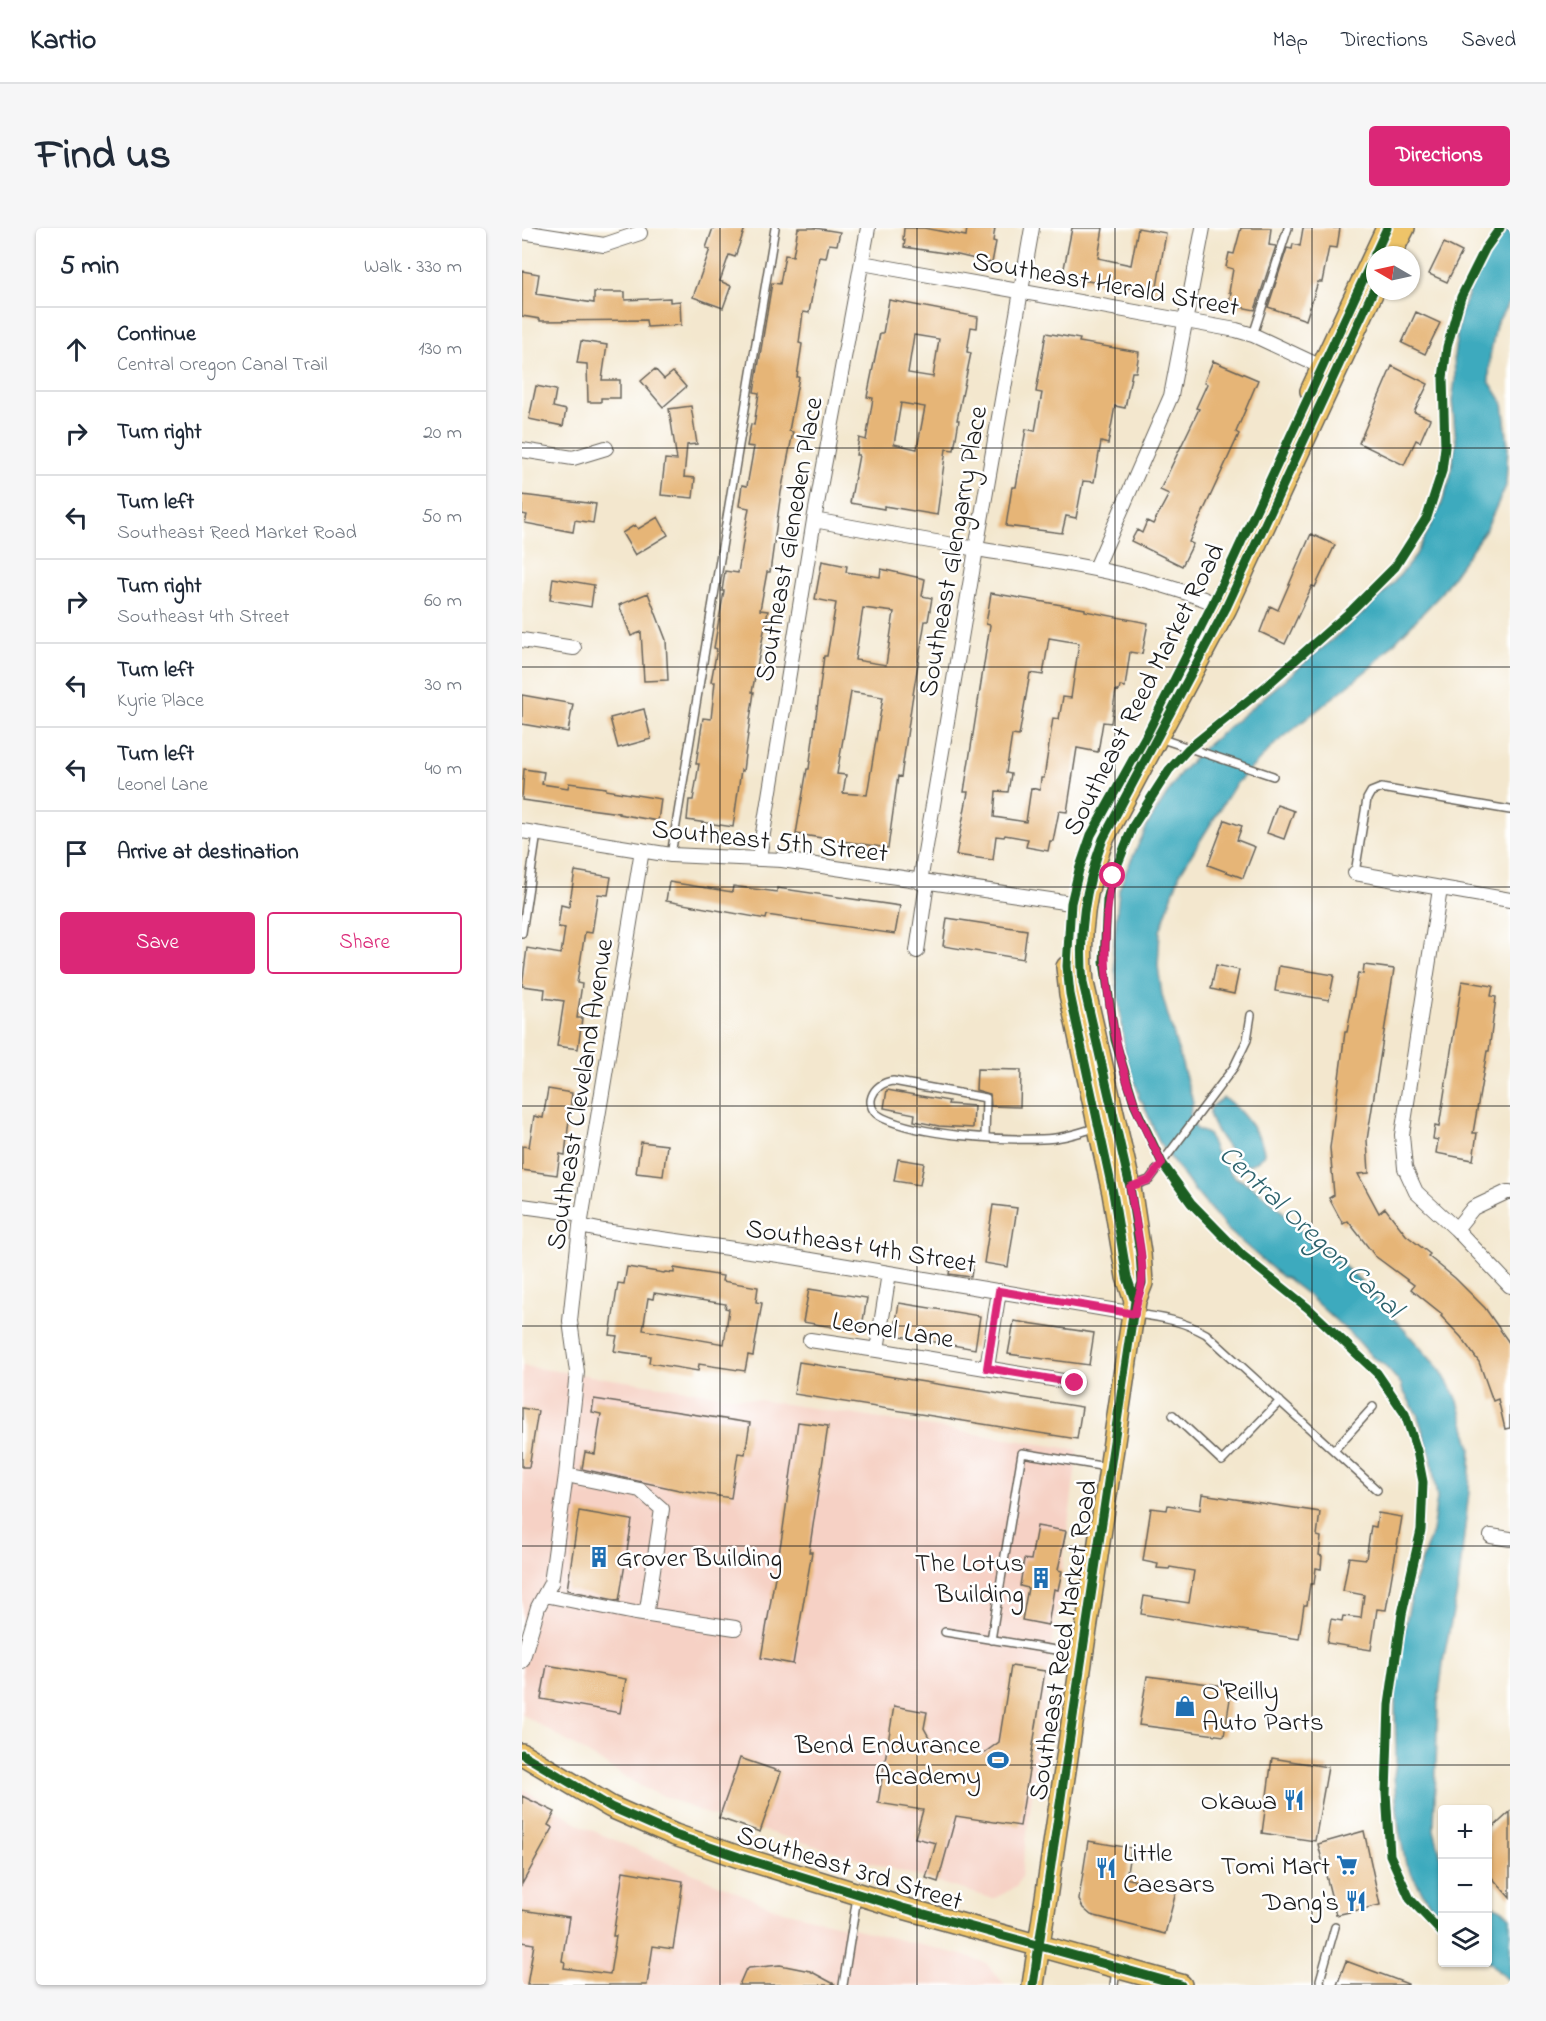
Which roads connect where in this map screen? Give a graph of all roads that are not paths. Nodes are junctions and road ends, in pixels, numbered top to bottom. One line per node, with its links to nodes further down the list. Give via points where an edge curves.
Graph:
1 (775, 228): 31 (lane)
2 (868, 228): 11 (street, Southeast Gleneden Place)
3 (1032, 228): 12 (street, Southeast Glengarry Place)
4 (1203, 228): 14 (street)
5 (1288, 228): 15 (lane)
6 (1388, 228): 16 (main road, Southeast Reed Market Road)
7 (1404, 228): 10 (main road)
8 (522, 232): 9 (street, via 604,245)
9 (640, 233)
10 (1395, 246)
11 (862, 263): 12 (street, Southeast Herald Street); 19 (street, Southeast Gleneden Place)
12 (1020, 292): 14 (street, Southeast Herald Street); 20 (street, Southeast Glengarry Place)
13 (1368, 300): 16 (main road, Southeast Reed Market Road)
14 (1187, 321): 15 (street, Southeast Herald Street); 21 (street, via 1168,404)
15 (1253, 335): 16 (street, Southeast Herald Street)
16 (1329, 370): 22 (main road, Southeast Reed Market Road)
17 (606, 448): 18 (street, via 573,458)
18 (522, 450)
19 (814, 520): 20 (street); 32 (street, Southeast Gleneden Place)
20 (976, 549): 21 (street); 34 (street, Southeast Glengarry Place)
21 (1096, 568): 22 (street)
22 (1220, 605): 25 (main road, Southeast Reed Market Road)
23 (522, 640): 24 (street)
24 (574, 648)
25 (1152, 736): 26 (lane); 37 (main road, Southeast Reed Market Road)
26 (1273, 776)
27 (1510, 810): 33 (lane, via 1381,788 1371,792)
28 (522, 831): 29 (street, Southeast 5th Street)
29 (537, 833): 30 (street, Southeast 5th Street); 38 (lane)
30 (642, 850): 31 (street, Southeast 5th Street); 46 (street, Southeast Cleveland Avenue)
31 (671, 855): 32 (street, Southeast 5th Street)
32 (759, 858): 34 (street, Southeast 5th Street)
33 (1355, 873): 35 (street)
34 (924, 882): 37 (street, Southeast 5th Street); 39 (street, Southeast Glengarry Place)
35 (1440, 889): 36 (street); 47 (street, via 1402,1135 1405,1168 1416,1192)
36 (1510, 900)
37 (1077, 904): 41 (main road, Southeast Reed Market Road, via 1067,966); 43 (main road, Southeast Reed Market Road, via 1083,983)
38 (522, 933)
39 (917, 951)
40 (1251, 1015): 43 (lane, via 1247,1040 1234,1067 1198,1116 1149,1180)
41 (1099, 1127): 42 (lane, via 1044,1139); 43 (main road, Southeast Reed Market Road)
42 (985, 1137): 42 (lane, via 918,1129 880,1117 870,1102 874,1089 893,1081 986,1098)
43 (1121, 1190): 51 (main road, Southeast Reed Market Road, via 1140,1253 1142,1283)
44 (1510, 1192): 47 (street, via 1473,1208)
45 (522, 1206): 46 (street, Southeast 4th Street)
46 (581, 1220): 48 (street, Southeast 4th Street, via 604,1231); 61 (street, Southeast Cleveland Avenue, via 570,1321 577,1372)
47 (1456, 1228): 49 (street)
48 (889, 1273): 50 (street, Southeast 4th Street); 53 (street)
49 (1510, 1286)
50 (999, 1291): 51 (street, Southeast 4th Street); 54 (street)
51 (1135, 1308): 56 (lane, via 1188,1324 1206,1334); 60 (main road, Southeast Reed Market Road)
52 (810, 1340): 53 (street, Leonel Lane)
53 (877, 1350): 54 (street, Leonel Lane)
54 (987, 1368): 55 (street, Leonel Lane)
55 (1075, 1383)
56 (1280, 1401): 58 (lane, via 1222,1461); 59 (lane)
57 (1373, 1407): 59 (lane)
58 (1173, 1415)
59 (1334, 1450): 62 (lane)
60 (1111, 1468): 69 (lane, via 1022,1453); 70 (main road, Southeast Reed Market Road)
61 (566, 1475): 65 (street, Southeast Cleveland Avenue, via 551,1583); 66 (street, via 640,1490 662,1509 647,1610)
62 (1377, 1490)
63 (1491, 1536): 64 (street)
64 (1510, 1539)
65 (545, 1595): 66 (street); 71 (street, Southeast Cleveland Avenue)
66 (636, 1613): 67 (street)
67 (735, 1628)
68 (945, 1632): 69 (lane)
69 (991, 1640): 70 (lane)
70 (1083, 1654): 75 (main road, Southeast Reed Market Road)
71 (522, 1662)
72 (522, 1754): 73 (main road, Southeast 3rd Street, via 610,1807 675,1835)
73 (858, 1894): 75 (main road, Southeast 3rd Street); 77 (lane)
74 (1335, 1928): 80 (lane)
75 (1039, 1945): 76 (main road, Southeast 3rd Street); 78 (main road, Southeast Reed Market Road)
76 (1115, 1975): 79 (main road, Southeast 3rd Street)
77 (843, 1985)
78 (1033, 1985)
79 (1181, 1985)
80 (1321, 1985)

